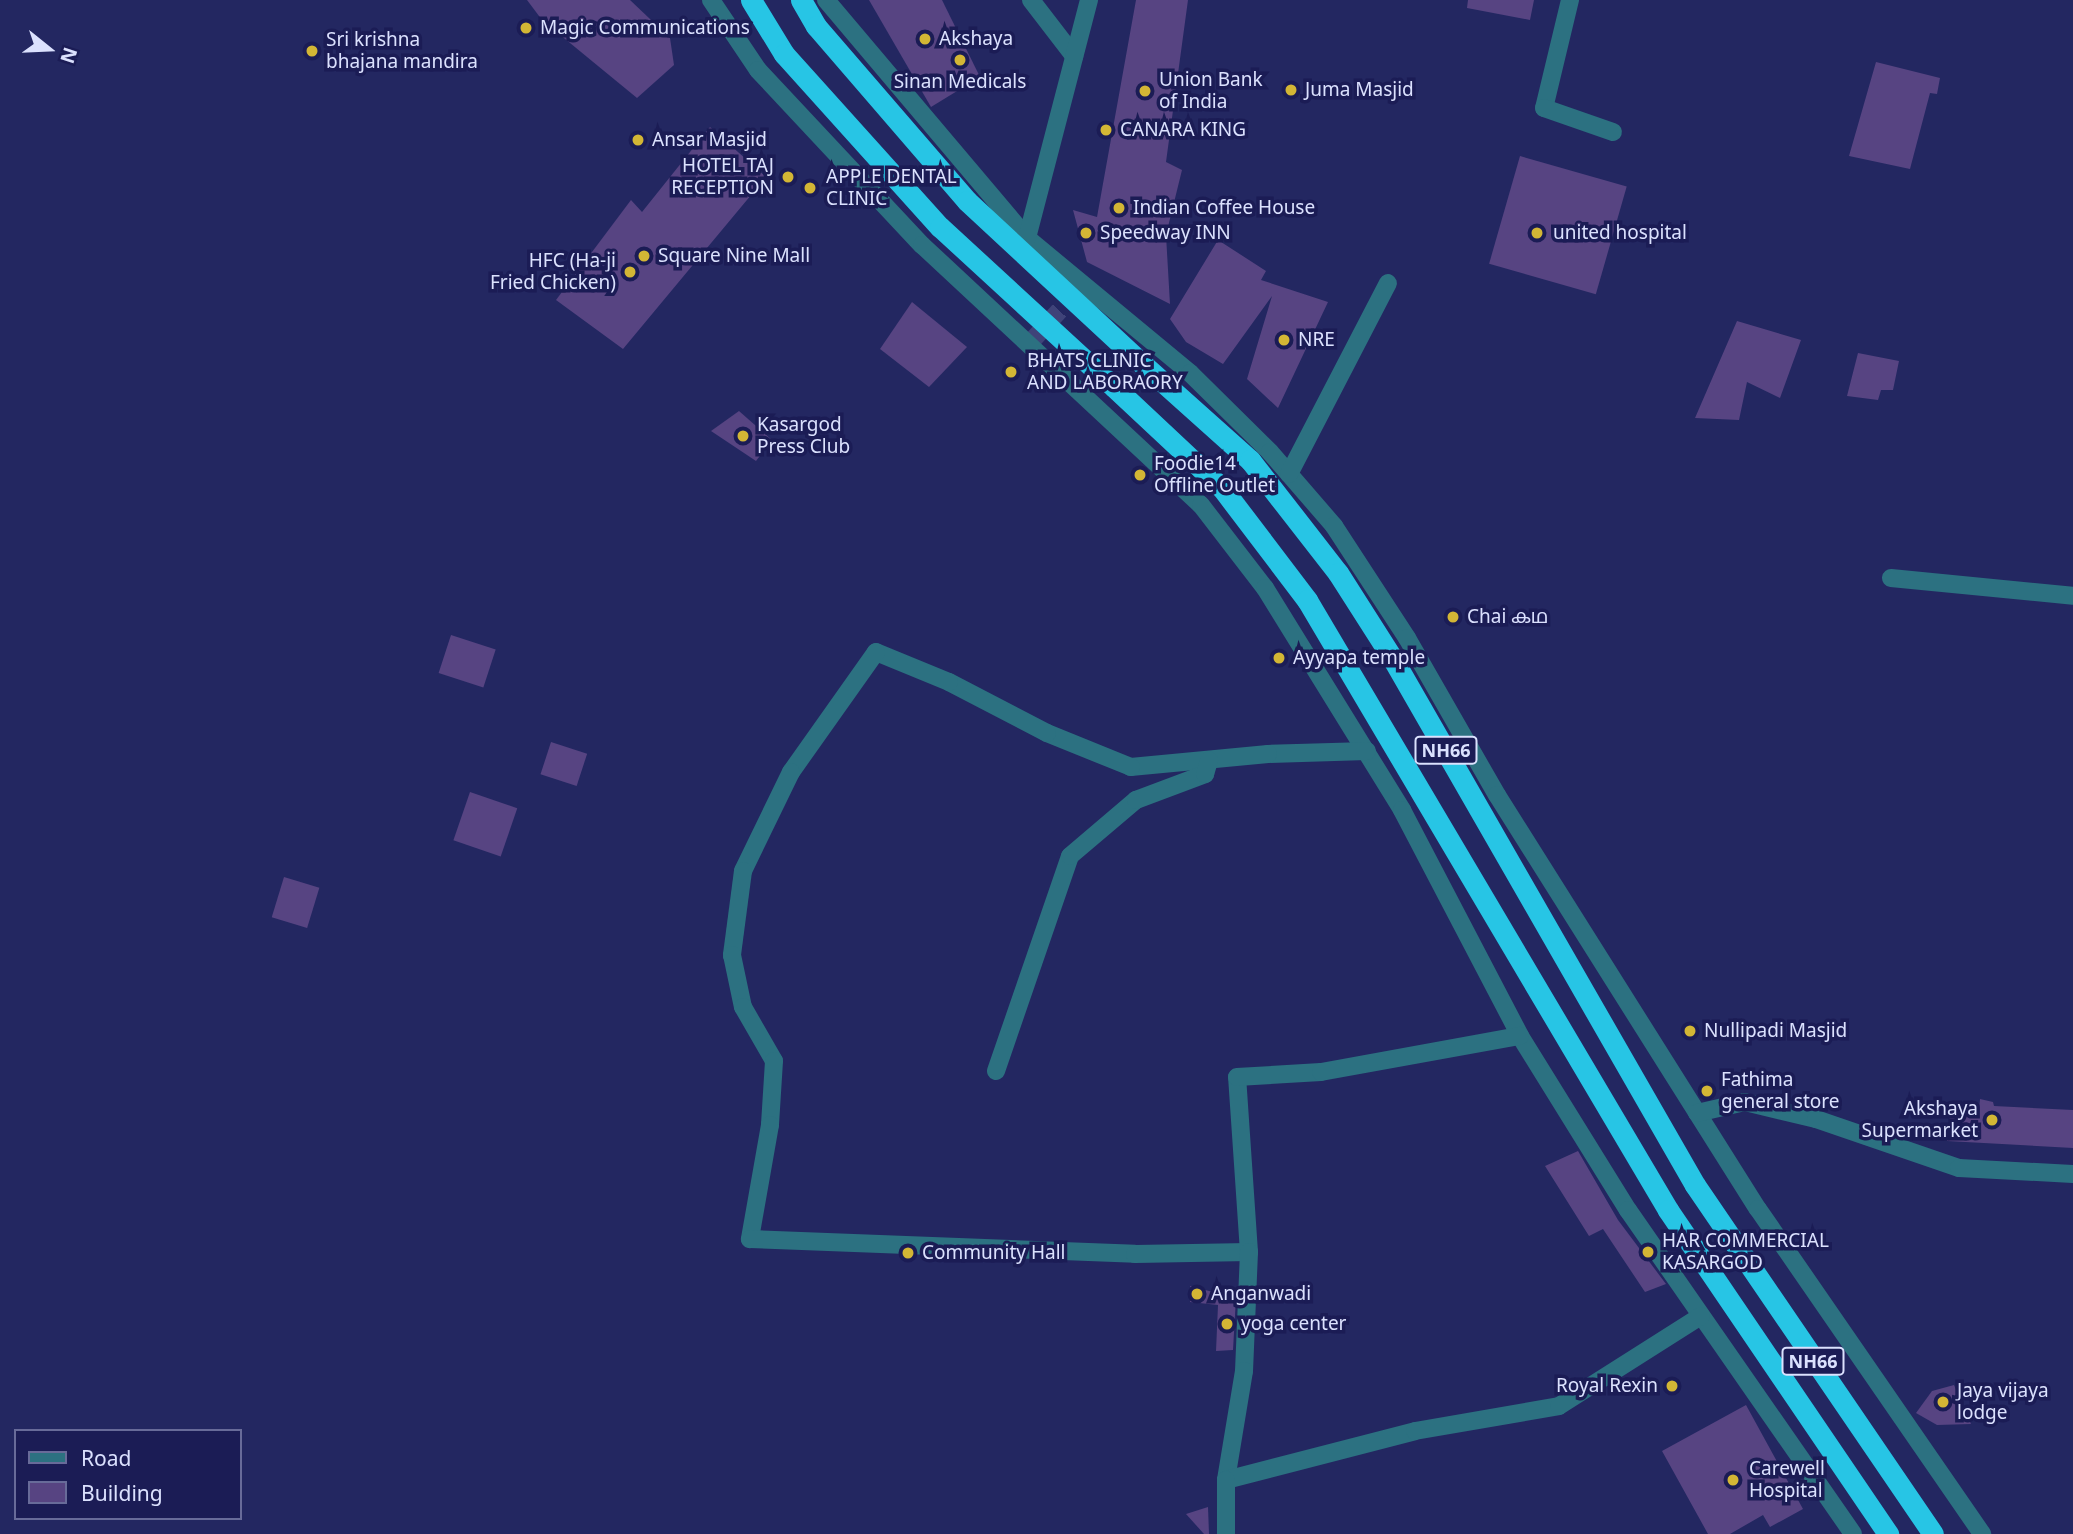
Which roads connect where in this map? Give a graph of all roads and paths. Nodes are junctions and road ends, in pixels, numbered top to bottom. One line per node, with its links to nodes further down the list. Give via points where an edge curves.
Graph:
1 (711, 0): 15 (street, via 758,70 922,245 1201,505 1265,588)
2 (751, 0): 26 (highway, NH66, bridge, via 784,54 940,227 1222,488 1307,600 1668,1210)
3 (801, 0): 27 (highway, NH66, bridge, via 816,26 967,201 1250,460 1338,573 1394,661 1695,1185)
4 (826, 0): 10 (street)
5 (1031, 0): 8 (street)
6 (1089, 0): 8 (street)
7 (1570, 0): 9 (street, via 1544,108)
8 (1074, 56): 10 (street)
9 (1613, 132)
10 (1027, 238): 12 (street, via 1191,373)
11 (1388, 283): 12 (street)
12 (1289, 474): 19 (street, via 1334,526 1407,638 1497,794)
13 (1891, 578): 14 (street)
14 (2073, 596)
15 (1367, 751): 16 (street); 17 (street)
16 (1209, 761): 18 (street, via 1205,774 1136,800 1070,856); 21 (street, via 1132,767 1047,733 948,682 876,652 791,772 743,871 732,955 743,1007 774,1061 770,1125 750,1239 1135,1254)
17 (1520, 1036): 21 (street, via 1321,1072 1237,1077); 22 (street, via 1628,1210)
18 (996, 1071)
19 (1697, 1113): 20 (street, via 1745,1102 1816,1119 1959,1168); 28 (street)
20 (2073, 1174)
21 (1249, 1252): 23 (street, via 1244,1371)
22 (1701, 1316): 23 (street, via 1559,1406 1415,1431); 25 (street)
23 (1226, 1480): 24 (street)
24 (1226, 1534)
25 (1853, 1534)
26 (1888, 1534)
27 (1933, 1534)
28 (1982, 1534)

